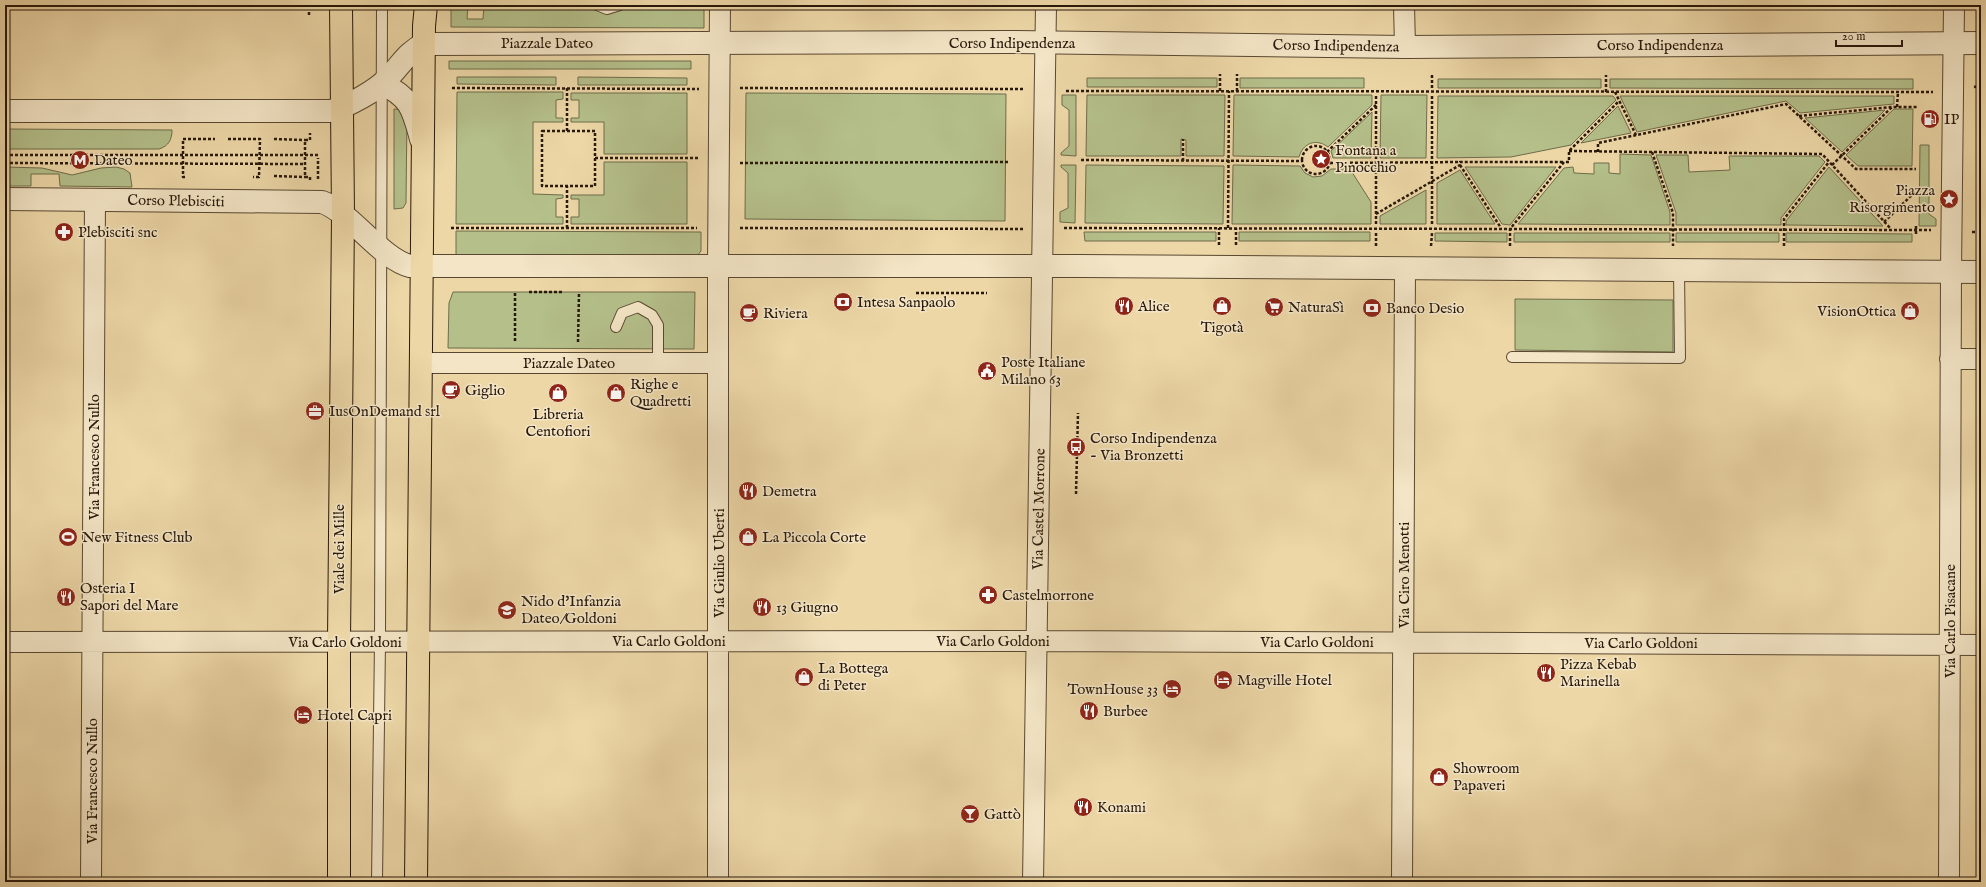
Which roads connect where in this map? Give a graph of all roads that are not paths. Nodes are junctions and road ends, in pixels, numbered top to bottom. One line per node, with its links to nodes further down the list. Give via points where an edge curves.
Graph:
1 (331, 5): 17 (main road)
2 (382, 5): 16 (lane)
3 (426, 5): 14 (main road)
4 (596, 5): 5 (lane, via 607,9)
5 (620, 5)
6 (720, 5): 11 (street)
7 (1046, 5): 10 (street, Via Castel Morrone)
8 (1404, 5): 15 (street)
9 (1954, 5): 12 (street)
10 (1046, 42): 11 (street, Corso Indipendenza); 15 (street, Corso Indipendenza); 26 (street, Via Castel Morrone)
11 (719, 43): 14 (street, Piazzale Dateo); 25 (street)
12 (1954, 43): 13 (street); 15 (street, Corso Indipendenza); 29 (street)
13 (1981, 43)
14 (424, 44): 16 (street, via 413,49); 19 (main road)
15 (1405, 47)
16 (382, 84): 17 (street); 19 (street, via 401,94 408,101); 23 (lane)
17 (342, 108): 18 (street, via 319,112); 22 (main road)
18 (5, 111)
19 (422, 144): 24 (main road)
20 (5, 199): 21 (street, Corso Plebisciti)
21 (95, 200): 22 (street, Corso Plebisciti, via 322,202); 41 (street, Via Francesco Nullo)
22 (343, 215): 23 (street); 42 (main road, Viale dei Mille)
23 (381, 248): 24 (street, via 404,265); 43 (lane)
24 (420, 266): 25 (street); 35 (main road)
25 (718, 266): 26 (street); 37 (street)
26 (1042, 266): 27 (street); 39 (street, Via Castel Morrone)
27 (1405, 268): 28 (street); 45 (street, Via Ciro Menotti)
28 (1679, 270): 29 (street); 32 (lane, via 1680,358)
29 (1951, 271): 30 (street); 33 (street)
30 (1981, 272)
31 (616, 327): 36 (lane, via 622,313 638,307 652,315 658,325)
32 (1512, 357)
33 (1950, 359): 34 (street); 46 (street, Via Carlo Pisacane)
34 (1981, 359)
35 (420, 362): 36 (street, Piazzale Dateo); 44 (main road)
36 (658, 363): 37 (street, Piazzale Dateo)
37 (718, 363): 38 (street, Via Giulio Uberti)
38 (719, 641): 39 (street, Via Carlo Goldoni); 44 (street, Via Carlo Goldoni); 52 (street, Via Giulio Uberti)
39 (1038, 641): 45 (street, Via Carlo Goldoni); 53 (street, Via Castel Morrone)
40 (5, 642): 41 (street, Via Carlo Goldoni)
41 (93, 642): 42 (street, Via Carlo Goldoni); 48 (street, Via Francesco Nullo)
42 (339, 642): 43 (street, Via Carlo Goldoni); 49 (main road, Viale dei Mille)
43 (380, 642): 44 (street, Via Carlo Goldoni); 50 (lane)
44 (418, 642): 51 (main road)
45 (1404, 642): 46 (street, Via Carlo Goldoni); 54 (street, Via Ciro Menotti)
46 (1950, 644): 47 (street, Via Carlo Goldoni); 55 (street, Via Carlo Pisacane)
47 (1981, 645)
48 (91, 882)
49 (339, 882)
50 (377, 882)
51 (416, 882)
52 (718, 882)
53 (1032, 882)
54 (1402, 882)
55 (1949, 882)

